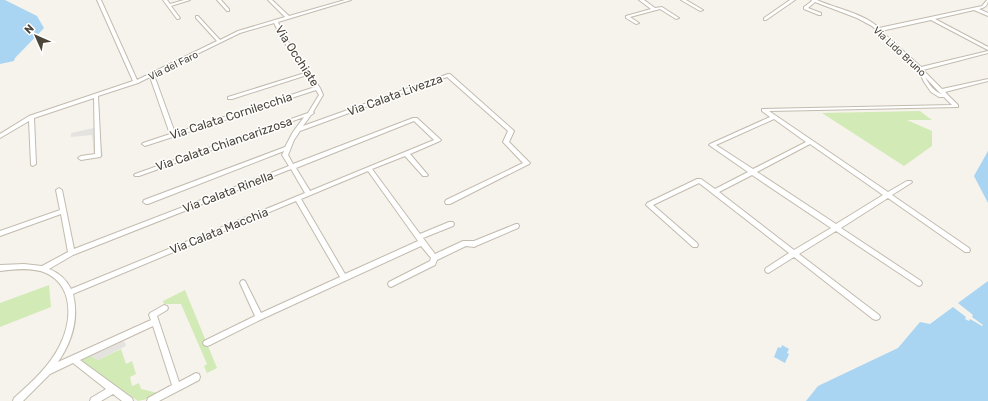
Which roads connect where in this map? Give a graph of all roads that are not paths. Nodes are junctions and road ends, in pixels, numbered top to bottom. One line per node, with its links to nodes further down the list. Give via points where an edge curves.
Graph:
1 (100, 0): 35 (street)
2 (166, 0): 12 (street)
3 (188, 0): 12 (street)
4 (219, 0): 14 (street)
5 (270, 0): 21 (street)
6 (349, 0): 21 (street, Via del Faro)
7 (641, 0): 15 (street)
8 (683, 0): 16 (street)
9 (793, 0): 24 (street)
10 (814, 0): 17 (street, via 805,8); 27 (street, Via Lido Bruno, via 858,17)
11 (988, 1): 13 (street, via 983,7)
12 (169, 5): 20 (street)
13 (975, 9): 18 (street); 23 (street)
14 (228, 10)
15 (655, 10): 22 (street, via 661,8); 26 (street, via 627,17)
16 (701, 10)
17 (820, 14)
18 (988, 15)
19 (197, 17): 28 (street)
20 (178, 18)
21 (288, 18): 25 (street, Via del Faro)
22 (677, 18)
23 (932, 18): 27 (street); 29 (street)
24 (765, 19)
25 (275, 21): 28 (street, Via del Faro, via 239,32); 32 (street, Via Occhiate)
26 (637, 22)
27 (878, 30): 31 (street, Via Lido Bruno)
28 (220, 42): 33 (street, Via del Faro)
29 (988, 49)
30 (988, 52): 31 (street)
31 (920, 69): 37 (street, Via Lido Bruno); 38 (street, via 933,91 941,96)
32 (307, 74): 36 (street, Via Occhiate); 40 (street)
33 (152, 75): 35 (street, Via del Faro); 46 (street)
34 (988, 80): 37 (street)
35 (136, 82): 39 (street, Via del Faro)
36 (318, 88): 41 (street, Via Occhiate, via 321,95); 49 (street, Via Calata Cornilecchia)
37 (941, 91): 38 (street, Via Lido Bruno)
38 (945, 95): 43 (street, Via Lido Bruno, via 956,106 764,110)
39 (96, 96): 42 (street, Via del Faro); 52 (street, via 98,156)
40 (230, 98)
41 (311, 114): 45 (street, Via Occhiate); 57 (street, Via Calata Chiancarizzosa)
42 (31, 117): 47 (street, Via del Faro); 53 (street)
43 (774, 117): 48 (street); 56 (street, via 712,145)
44 (415, 118): 51 (street, Via Calata Macchia, via 438,140); 54 (street, Via Calata Rinella)
45 (300, 129): 50 (street, Via Occhiate); 66 (street, Via Calata Livezza, via 448,75 511,131 506,142 527,163)
46 (172, 133)
47 (0, 136)
48 (810, 142): 56 (street); 63 (street)
49 (145, 144)
50 (287, 148): 54 (street, via 285,155); 65 (street)
51 (406, 153): 55 (street, Via Calata Macchia); 58 (street)
52 (81, 158)
53 (33, 164)
54 (292, 167): 62 (street); 75 (street, Via Calata Rinella)
55 (369, 169): 62 (street, Via Calata Macchia); 72 (street)
56 (753, 171): 61 (street); 70 (street)
57 (137, 175)
58 (425, 175)
59 (908, 182): 63 (street)
60 (59, 190): 67 (street)
61 (714, 192): 73 (street, via 699,180 649,205); 76 (street)
62 (309, 194): 64 (street, Via Calata Macchia)
63 (888, 195): 70 (street); 74 (street)
64 (298, 199): 81 (street); 85 (street, Via Calata Macchia)
65 (146, 202)
66 (448, 202)
67 (63, 211): 71 (street); 75 (street)
68 (451, 224): 72 (street)
69 (516, 226): 77 (street, via 474,244 465,243)
70 (836, 227): 76 (street); 83 (street)
71 (0, 234)
72 (421, 240): 77 (street); 81 (street)
73 (695, 245)
74 (967, 250)
75 (71, 253): 79 (street, Via Calata Rinella)
76 (794, 254): 80 (street); 88 (street)
77 (434, 258): 84 (street, via 433,263)
78 (0, 268): 79 (street, via 20,266)
79 (43, 269): 85 (street, via 60,280)
80 (768, 270)
81 (344, 278): 87 (street)
82 (243, 283): 87 (street)
83 (919, 283)
84 (391, 284)
85 (69, 293): 92 (street, via 72,308 70,331 62,349)
86 (164, 308): 89 (street, via 153,315)
87 (259, 317): 90 (street)
88 (876, 317)
89 (154, 322): 91 (street); 94 (street)
90 (207, 343)
91 (73, 359): 92 (street); 95 (street)
92 (46, 371): 96 (street)
93 (196, 377): 94 (street)
94 (178, 387): 99 (street)
95 (113, 389): 97 (street); 98 (street)
96 (17, 401)
97 (94, 401)
98 (129, 401)
99 (151, 401)

